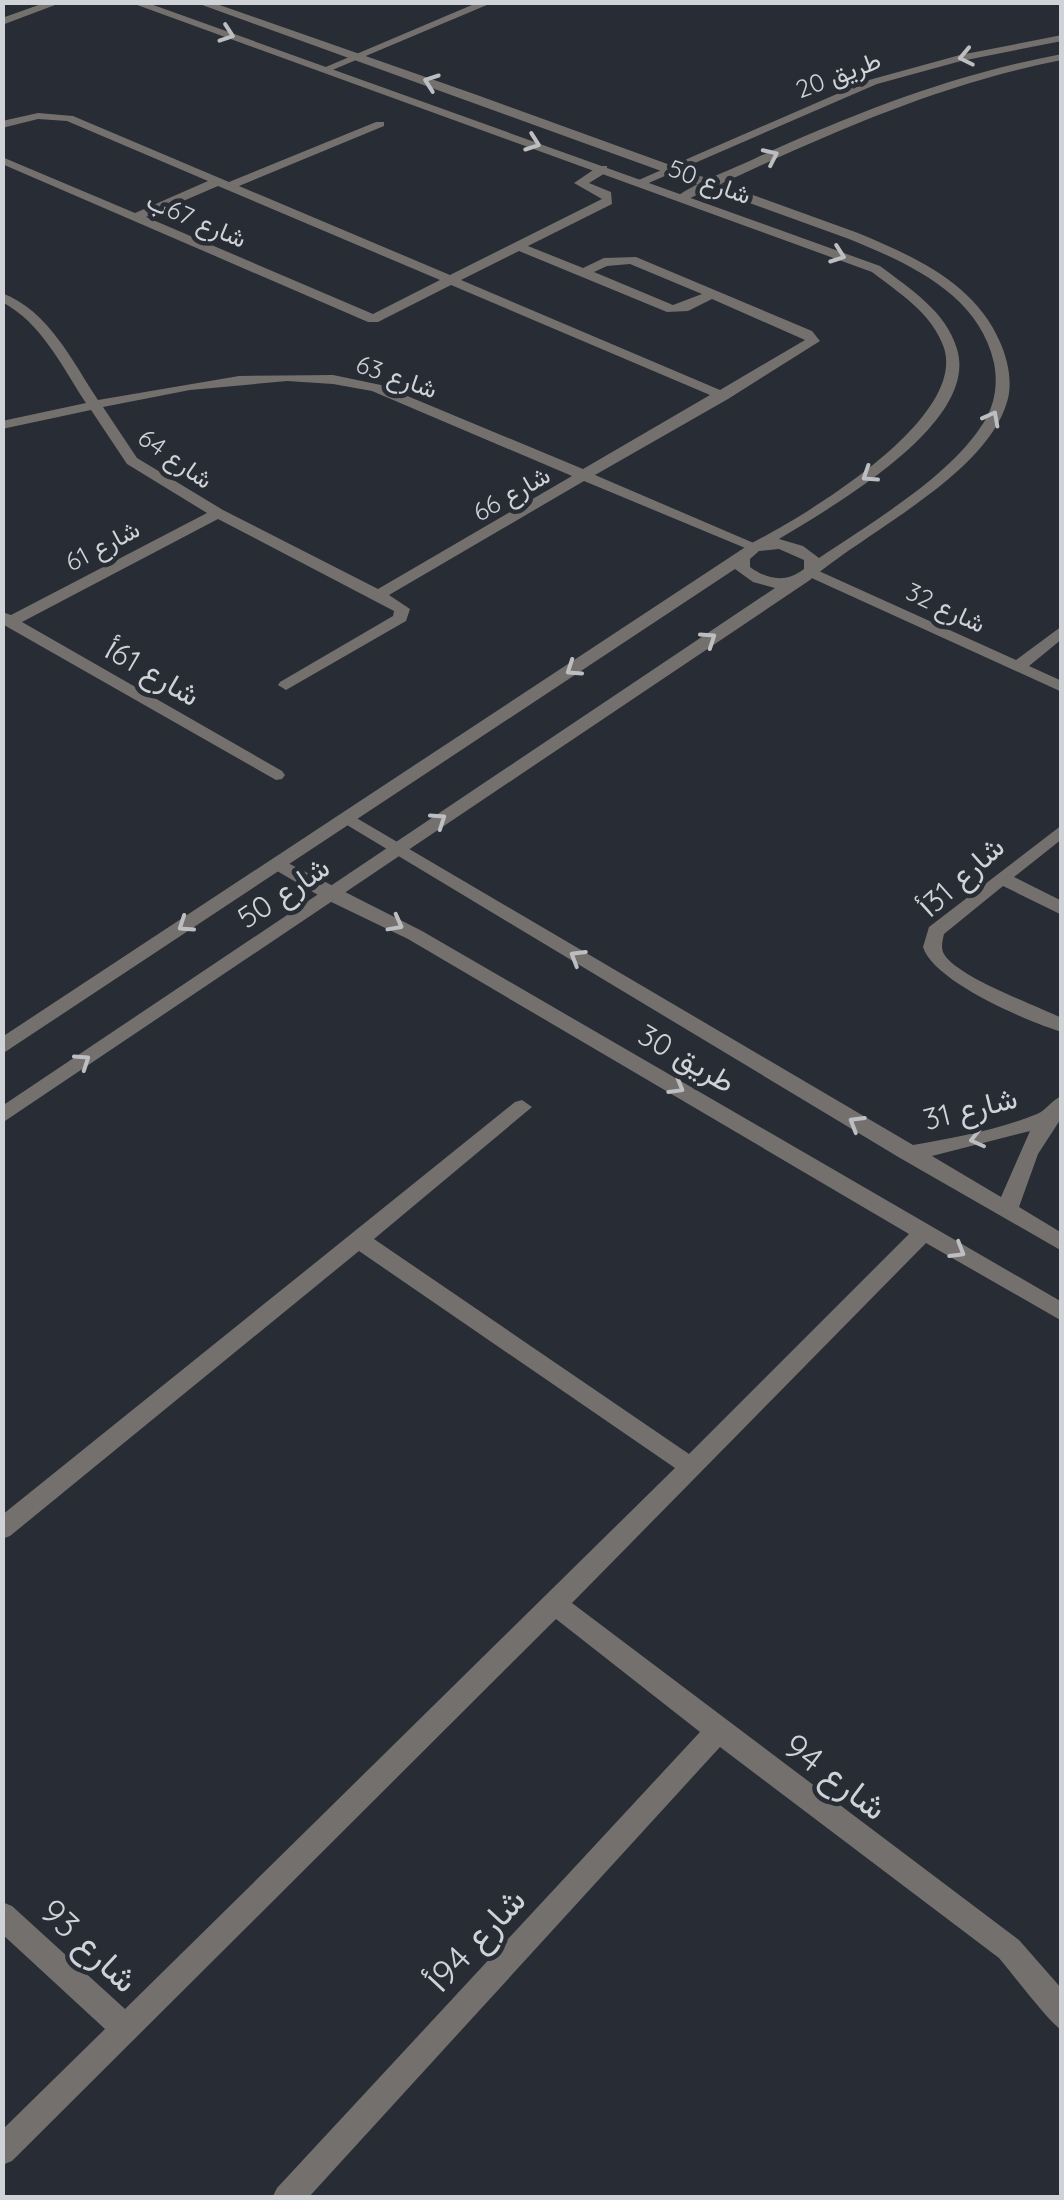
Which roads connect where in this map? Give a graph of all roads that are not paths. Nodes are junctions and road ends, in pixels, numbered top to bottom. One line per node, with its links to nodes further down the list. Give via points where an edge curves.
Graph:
1 (58, 2): 5 (street)
2 (134, 2): 9 (street, شارع 50, one-way to 9)
3 (198, 2): 7 (street, شارع 50)
4 (489, 2): 7 (street)
5 (2, 22)
6 (1062, 38): 14 (street, طريق 20, one-way to 14, via 873,82)
7 (358, 56): 9 (street); 14 (street, شارع 50, one-way to 7)
8 (1062, 57): 17 (street, طريق 20, one-way to 8, via 904,96)
9 (326, 69): 13 (street, شارع 50, one-way to 13)
10 (380, 124): 16 (street)
11 (2, 126): 16 (street, via 38,116 70,118)
12 (2, 160): 19 (street, شارع 67ب)
13 (603, 169): 15 (street, شارع 50); 20 (street, via 580,183 608,201)
14 (671, 169): 15 (street, طريق 20); 17 (street, شارع 50)
15 (640, 182): 18 (street, شارع 50)
16 (224, 183): 19 (street); 22 (street)
17 (711, 184): 18 (street, طريق 20); 31 (street, شارع 50, one-way to 17, via 915,496 990,426 1001,402 997,355 976,310 928,271)
18 (682, 197): 30 (street, شارع 50, one-way to 30, via 907,286 930,306 960,353 962,380 951,408 928,433)
19 (136, 217): 22 (street, شارع 67ب, via 373,319)
20 (518, 246): 21 (street); 22 (street)
21 (583, 273): 23 (street, via 604,262 632,260); 23 (street, via 672,309)
22 (452, 279): 25 (street)
23 (712, 294): 25 (street, شارع 66, via 813,338)
24 (2, 297): 26 (street, شارع 64, via 34,316)
25 (722, 396): 28 (street, شارع 66)
26 (94, 407): 27 (street, شارع 63); 28 (street, شارع 63, via 243,379 328,377 376,388); 29 (street, شارع 64, via 132,460)
27 (2, 425)
28 (587, 476): 30 (street, شارع 63); 32 (street, شارع 66)
29 (218, 513): 32 (street, شارع 64); 33 (street, شارع 61)
30 (752, 550): 31 (street, via 778,544 798,549 811,558); 31 (street, via 742,568 755,578 775,583); 39 (street, شارع 50, one-way to 39)
31 (806, 574): 35 (street, شارع 32); 41 (street, شارع 50, one-way to 31)
32 (378, 596): 36 (street, via 402,609 400,618)
33 (6, 620): 38 (street, شارع 61أ)
34 (1062, 630): 35 (street)
35 (1017, 666): 37 (street, شارع 32)
36 (286, 684)
37 (1062, 687)
38 (276, 775)
39 (348, 818): 41 (street, طريق 30); 42 (street, شارع 50)
40 (1062, 830): 43 (street, شارع 31أ)
41 (399, 847): 44 (street, شارع 50); 51 (street, طريق 30, one-way to 41)
42 (278, 864): 44 (street, طريق 30); 47 (street, شارع 50, one-way to 47)
43 (1001, 878): 45 (street); 46 (street, شارع 31أ, via 936,932 932,950 946,968)
44 (329, 894): 50 (street, شارع 50, one-way to 44); 53 (street, طريق 30, one-way to 53, via 415,934)
45 (1062, 908)
46 (1062, 1026)
47 (2, 1046)
48 (522, 1107): 54 (street)
49 (1054, 1111): 51 (street, شارع 31, one-way to 51, via 987,1137); 52 (street, شارع 31, via 1016,1178)
50 (2, 1116)
51 (907, 1153): 52 (street, طريق 30)
52 (1007, 1212): 55 (street, طريق 30)
53 (924, 1231): 56 (street, طريق 30, one-way to 56); 57 (street)
54 (359, 1240): 57 (street); 58 (street)
55 (1062, 1243)
56 (1062, 1313)
57 (691, 1467): 59 (street)
58 (2, 1530)
59 (555, 1604): 60 (street, شارع 94); 63 (street)
60 (718, 1731): 62 (street, شارع 94, via 1009,1949); 65 (street, شارع 94أ)
61 (2, 1915): 63 (street, شارع 93)
62 (1062, 2016)
63 (126, 2029): 64 (street)
64 (2, 2151)
65 (287, 2198)

